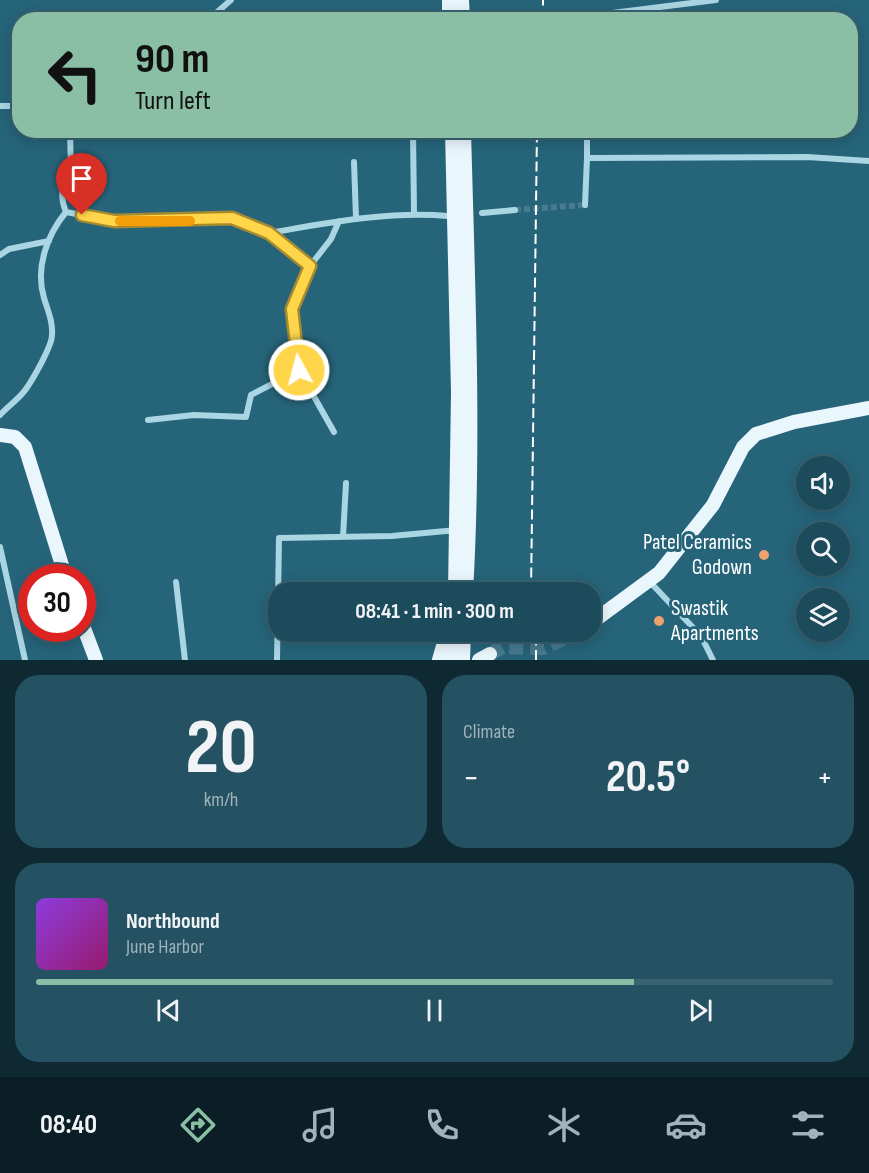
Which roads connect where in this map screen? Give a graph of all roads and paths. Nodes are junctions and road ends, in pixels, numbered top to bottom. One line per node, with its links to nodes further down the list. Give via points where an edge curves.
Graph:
1 (231, 0): 3 (street)
2 (716, 0): 4 (street)
3 (217, 12)
4 (608, 12)
5 (69, 138): 15 (street, via 71,173 62,194)
6 (413, 138): 16 (street)
7 (452, 138): 32 (main road)
8 (464, 138): 39 (main road, via 469,306)
9 (587, 138): 10 (street)
10 (587, 158): 11 (street, via 796,157); 13 (street)
11 (869, 161)
12 (354, 162): 19 (street)
13 (585, 205)
14 (515, 210): 17 (street)
15 (66, 212): 21 (street, via 114,221 232,218); 22 (street, via 54,226)
16 (414, 213): 18 (street); 19 (street)
17 (482, 213)
18 (448, 216)
19 (356, 218): 20 (street)
20 (339, 221): 21 (street); 24 (street, via 331,239)
21 (269, 233): 24 (street)
22 (49, 241): 23 (street, via 9,249); 27 (street, via 45,246 42,289 52,337 26,389)
23 (0, 255)
24 (310, 266): 25 (street, via 292,309)
25 (299, 370): 28 (street, via 251,395 246,417 194,415); 29 (street)
26 (869, 408): 36 (main road, via 794,422 756,434 743,447 713,505)
27 (0, 415)
28 (148, 420)
29 (334, 432)
30 (0, 435): 35 (main road, via 15,437 25,447)
31 (346, 483): 33 (street)
32 (457, 530): 33 (street); 38 (main road)
33 (343, 537): 48 (street, via 279,538)
34 (0, 547): 45 (street)
35 (62, 564)
36 (649, 581): 40 (main road); 52 (street, via 701,636)
37 (176, 582): 47 (street)
38 (455, 582)
39 (466, 582)
40 (601, 616)
41 (89, 642): 46 (main road)
42 (444, 642): 49 (main road)
43 (452, 642): 50 (main road)
44 (464, 642): 51 (main road)
45 (25, 660)
46 (96, 660)
47 (185, 660)
48 (277, 660)
49 (439, 660)
50 (451, 660)
51 (463, 660)
52 (713, 660)

